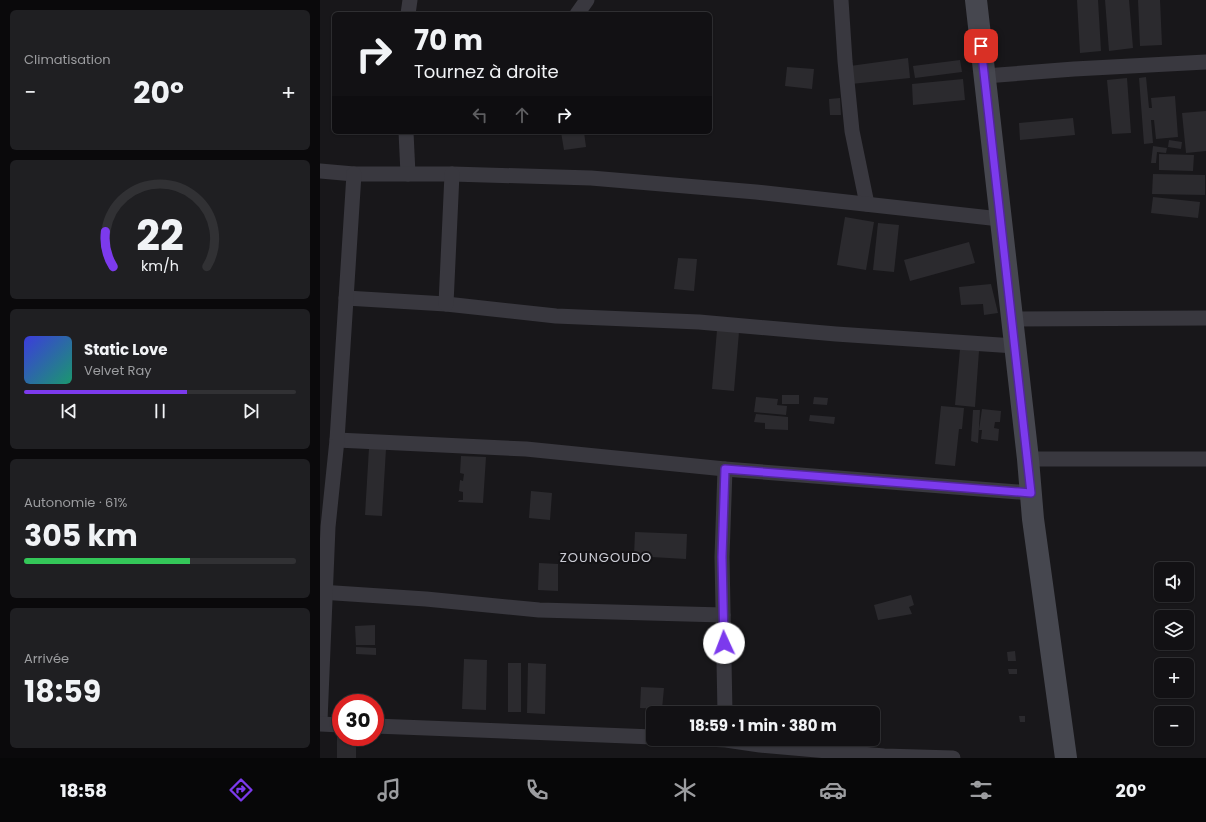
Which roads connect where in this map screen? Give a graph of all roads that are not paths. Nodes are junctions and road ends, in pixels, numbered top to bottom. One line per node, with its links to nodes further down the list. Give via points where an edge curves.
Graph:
1 (410, 0): 5 (street)
2 (587, 0): 6 (street)
3 (841, 0): 14 (street, via 852,131)
4 (976, 0): 8 (main road)
5 (408, 12)
6 (578, 12)
7 (1206, 62): 8 (street)
8 (985, 76): 15 (main road)
9 (406, 134): 12 (street)
10 (320, 171): 11 (street)
11 (354, 174): 12 (street); 16 (street)
12 (408, 174): 13 (street)
13 (452, 174): 14 (street, via 591,178); 17 (street)
14 (867, 204): 15 (street)
15 (1000, 219): 19 (main road)
16 (346, 298): 17 (street); 21 (street)
17 (446, 304): 20 (street, via 556,316 699,322)
18 (1206, 318): 19 (street)
19 (1012, 319): 20 (main road)
20 (1015, 346): 22 (main road)
21 (337, 440): 24 (street, via 526,449); 26 (street)
22 (1028, 459): 23 (street); 25 (main road)
23 (1206, 459)
24 (725, 469): 25 (street); 27 (street)
25 (1031, 493): 36 (main road)
26 (322, 592): 27 (street, via 539,610); 29 (street)
27 (723, 615): 28 (street)
28 (725, 706)
29 (320, 720)
30 (320, 724): 31 (street)
31 (332, 725)
32 (384, 726): 33 (street)
33 (646, 737)
34 (771, 746): 35 (street, via 884,756)
35 (953, 758)
36 (1066, 758)

